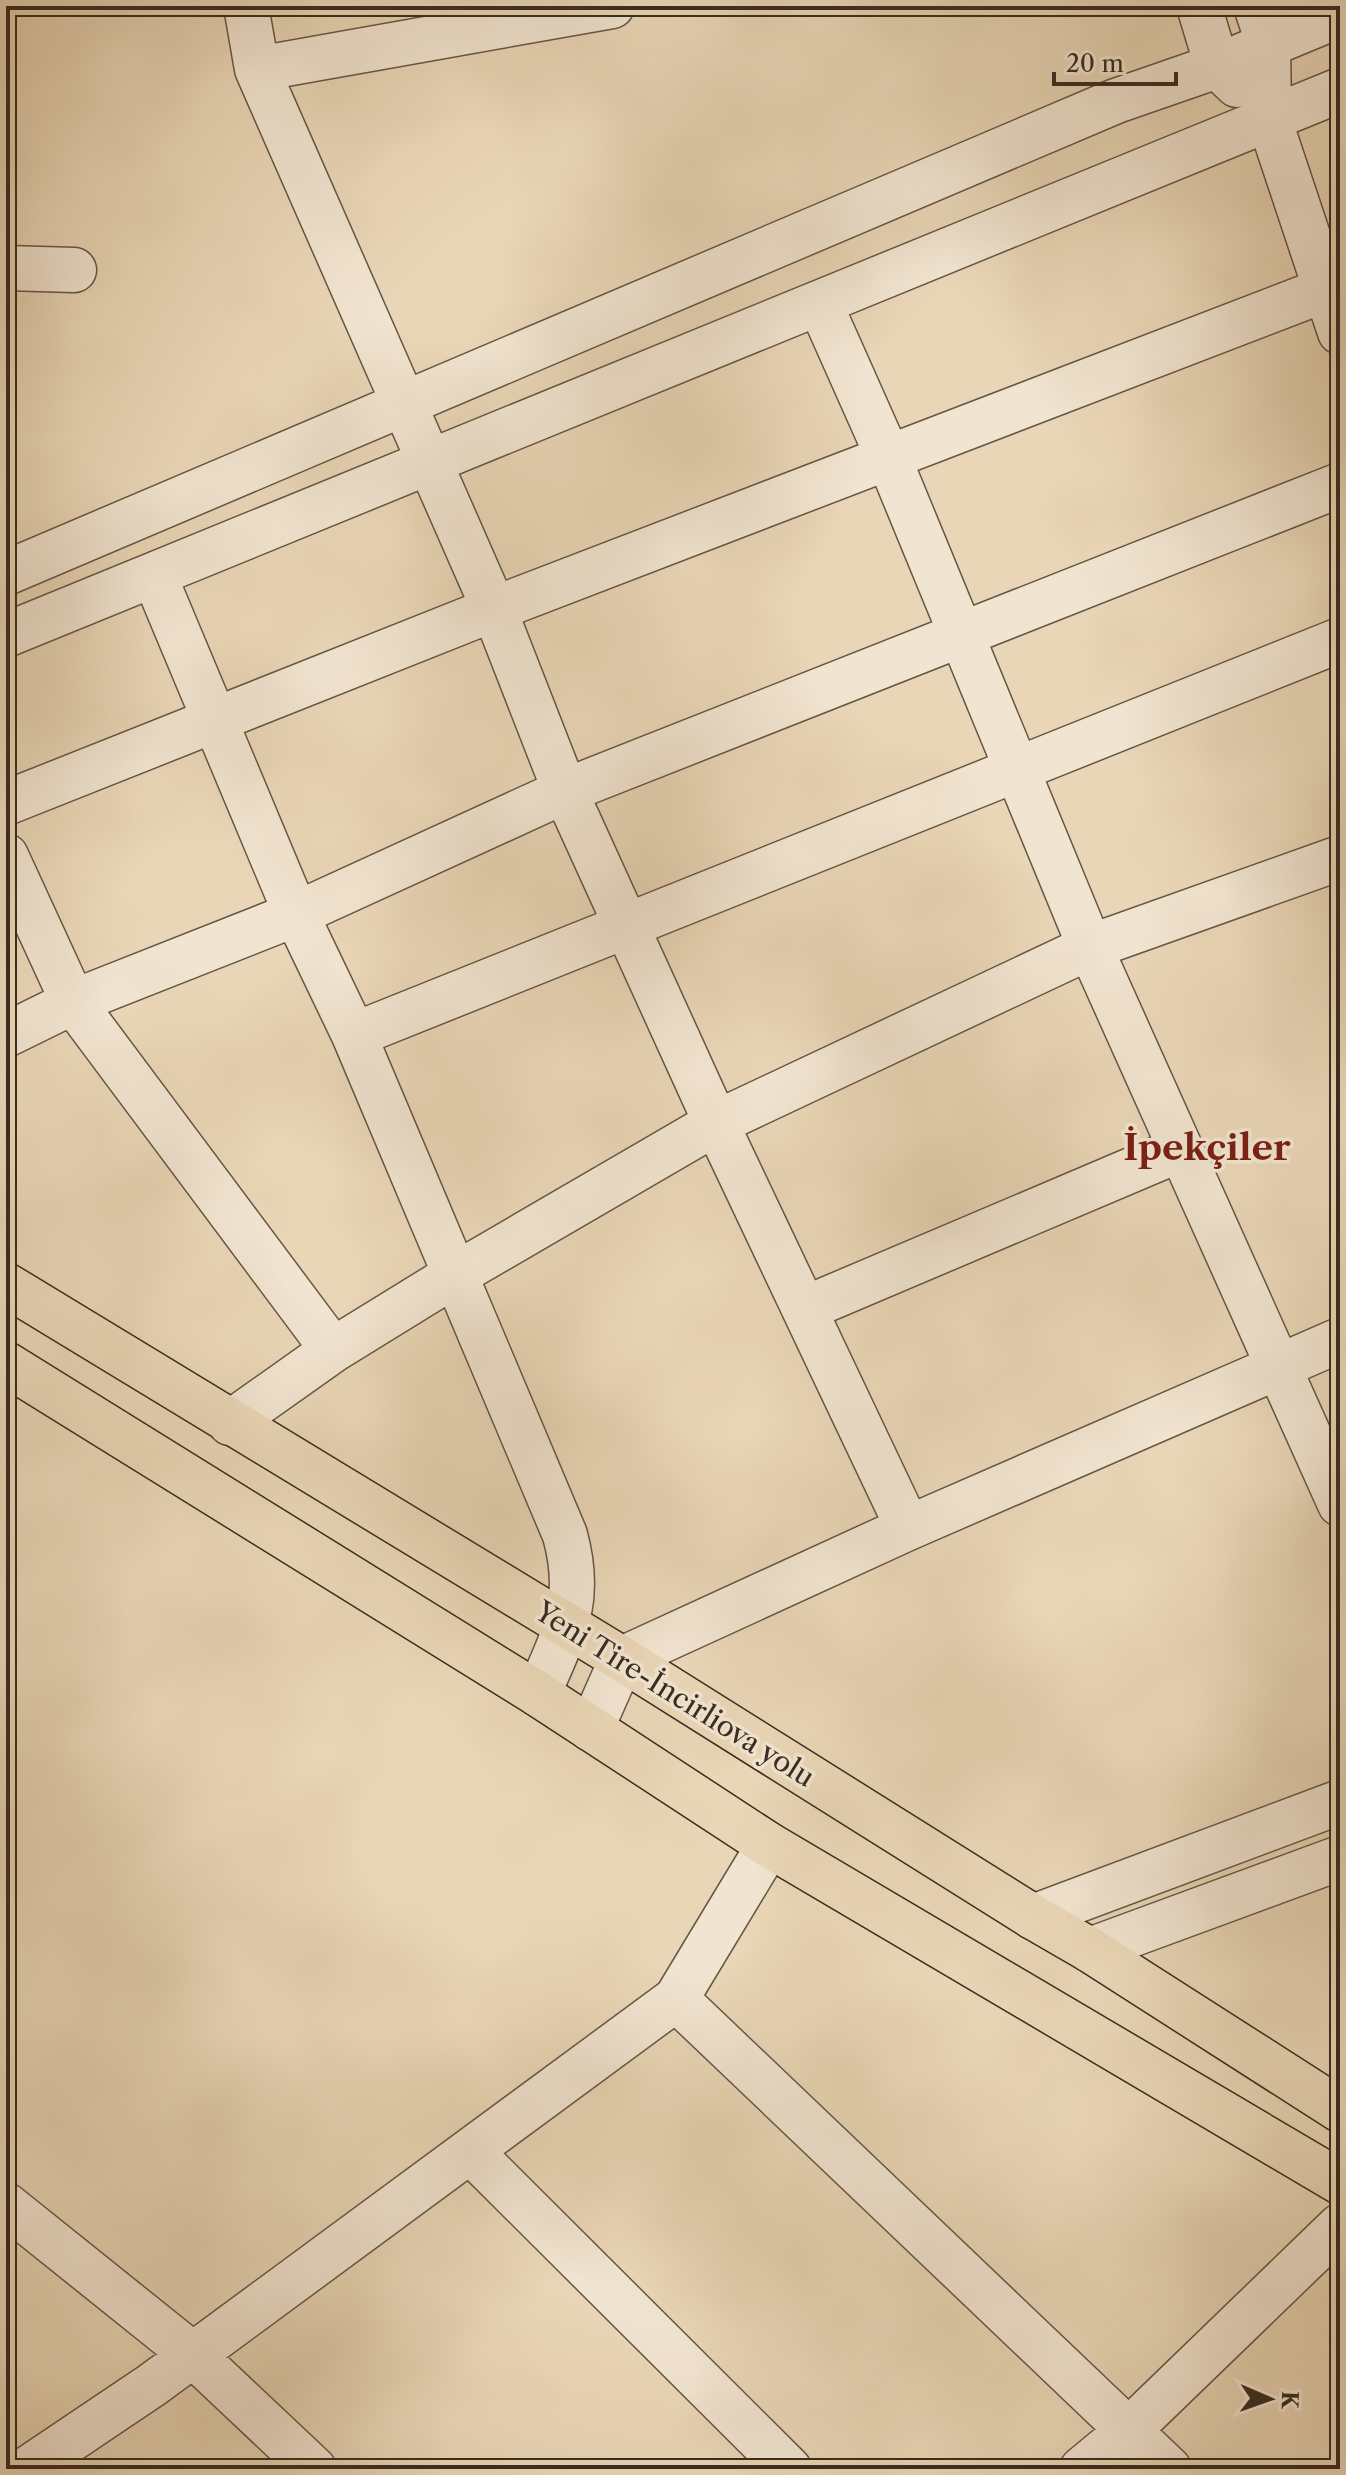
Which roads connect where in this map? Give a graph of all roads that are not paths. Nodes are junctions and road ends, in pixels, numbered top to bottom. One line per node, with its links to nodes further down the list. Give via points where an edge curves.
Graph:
1 (246, 6): 7 (street)
2 (612, 6): 7 (street)
3 (1199, 6): 6 (street)
4 (1340, 15): 5 (street)
5 (1262, 24): 6 (street); 9 (street)
6 (1217, 66): 9 (street); 15 (street, via 1116,101)
7 (257, 69): 15 (street)
8 (1340, 90): 9 (street)
9 (1269, 119): 12 (street); 13 (street)
10 (6, 268): 11 (street)
11 (74, 270)
12 (1327, 289): 14 (street); 16 (street)
13 (820, 304): 16 (street); 17 (street)
14 (1340, 332)
15 (402, 405): 17 (street); 19 (street)
16 (889, 459): 21 (street); 22 (street)
17 (428, 464): 20 (street); 21 (street)
18 (1340, 485): 22 (street)
19 (6, 573)
20 (154, 575): 23 (street); 25 (street)
21 (494, 609): 25 (street); 27 (street)
22 (961, 634): 26 (street); 27 (street)
23 (6, 635)
24 (1340, 640): 26 (street)
25 (215, 720): 28 (street); 31 (street)
26 (1017, 768): 32 (street); 33 (street)
27 (565, 791): 31 (street); 32 (street)
28 (6, 803)
29 (6, 856): 34 (street)
30 (1340, 858): 33 (street)
31 (296, 914): 34 (street); 36 (street)
32 (625, 924): 36 (street); 37 (street)
33 (1090, 947): 37 (street); 38 (street)
34 (73, 1002): 35 (street); 43 (street)
35 (6, 1035)
36 (354, 1035): 39 (street)
37 (716, 1123): 39 (street); 41 (street)
38 (1181, 1149): 41 (street); 45 (street)
39 (453, 1276): 43 (street); 49 (street, via 565,1535 574,1587)
40 (6, 1285): 46 (main road, Yeni Tire-İncirliova yolu)
41 (804, 1309): 48 (street)
42 (1340, 1340): 45 (street)
43 (333, 1350): 46 (street)
44 (6, 1364): 51 (main road)
45 (1278, 1366): 47 (street); 48 (street)
46 (230, 1423): 49 (main road, Yeni Tire-İncirliova yolu)
47 (1340, 1504)
48 (908, 1528): 50 (street)
49 (568, 1626): 50 (main road, Yeni Tire-İncirliova yolu); 51 (street)
50 (622, 1659): 52 (street); 56 (main road, Yeni Tire-İncirliova yolu)
51 (538, 1694): 52 (main road)
52 (591, 1729): 54 (main road)
53 (1340, 1802): 56 (street)
54 (769, 1845): 58 (street); 61 (main road)
55 (1340, 1858): 57 (street)
56 (1033, 1917): 57 (main road, Yeni Tire-İncirliova yolu)
57 (1090, 1950): 59 (main road, Yeni Tire-İncirliova yolu)
58 (676, 1999): 60 (street); 65 (street)
59 (1340, 2110)
60 (470, 2151): 64 (street); 68 (street)
61 (1340, 2182)
62 (6, 2205): 64 (street)
63 (1340, 2226): 65 (street)
64 (193, 2355): 66 (street); 67 (street)
65 (1129, 2430): 69 (street); 70 (street)
66 (27, 2469)
67 (314, 2469)
68 (789, 2469)
69 (1082, 2469)
70 (1169, 2469)

